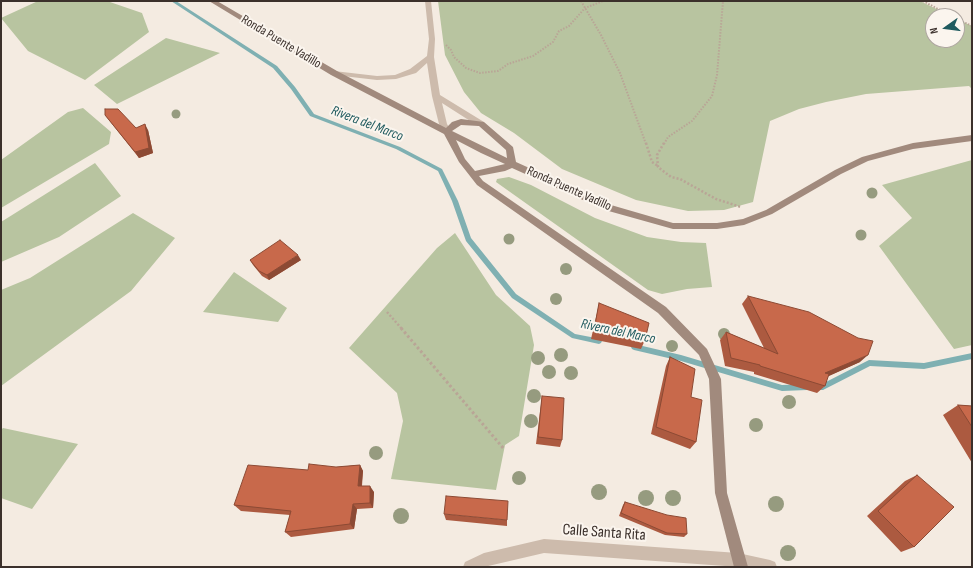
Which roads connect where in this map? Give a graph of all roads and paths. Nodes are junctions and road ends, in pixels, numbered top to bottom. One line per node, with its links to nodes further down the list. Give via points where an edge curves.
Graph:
1 (212, 1): 11 (main road, Ronda Puente Vadillo)
2 (428, 1): 9 (street)
3 (581, 1): 7 (path)
4 (603, 1): 7 (path)
5 (723, 1): 17 (path, via 718,75 712,96 692,121 668,137 657,155)
6 (923, 1): 8 (path)
7 (585, 8): 9 (path, via 569,26 559,31 553,42 533,56 508,64 498,71 480,73 466,68 448,47); 17 (path, via 620,73 652,162)
8 (936, 8)
9 (432, 40): 10 (street)
10 (430, 57): 11 (street, via 413,71 396,77 377,78); 12 (street)
11 (334, 73): 14 (main road, Ronda Puente Vadillo)
12 (436, 96): 13 (street); 14 (street)
13 (481, 124): 14 (main road, via 461,122); 16 (main road, via 510,149)
14 (447, 131): 16 (main road, Ronda Puente Vadillo); 19 (main road, via 462,160)
15 (972, 138): 21 (main road, Ronda Puente Vadillo, via 912,146 866,159 838,172)
16 (512, 164): 18 (main road); 21 (main road, Ronda Puente Vadillo, via 608,208 673,226 717,226 744,222)
17 (658, 167): 21 (path, via 716,199 736,207)
18 (492, 170): 19 (main road); 20 (main road, via 487,180)
19 (473, 174): 20 (main road, via 480,183)
20 (491, 190): 24 (main road, via 662,310 703,352 716,379 721,493)
21 (769, 212)
22 (387, 312): 23 (path)
23 (504, 449)
24 (740, 563): 25 (street, Calle Santa Rita, via 544,546 484,560); 26 (street, Calle Santa Rita)
25 (470, 567)
26 (770, 567)

